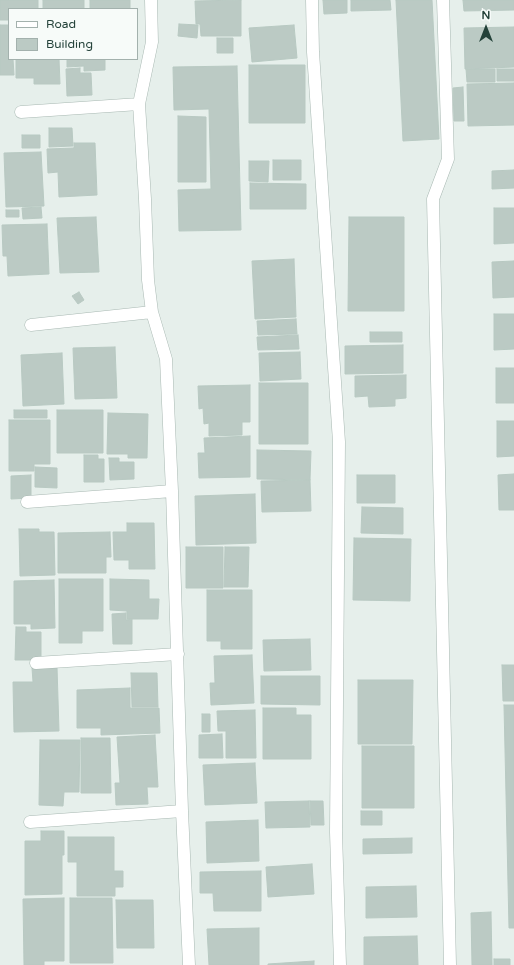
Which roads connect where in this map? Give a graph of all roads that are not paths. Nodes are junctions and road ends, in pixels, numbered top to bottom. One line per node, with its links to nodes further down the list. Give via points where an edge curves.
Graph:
1 (151, 0): 4 (street, via 152,42)
2 (312, 0): 15 (street, via 313,52 339,442 336,832)
3 (443, 0): 16 (street, via 448,159 433,199)
4 (139, 104): 5 (street); 6 (street)
5 (21, 112)
6 (152, 312): 7 (street); 8 (street, via 166,359)
7 (31, 325)
8 (172, 491): 9 (street); 10 (street)
9 (27, 502)
10 (178, 654): 11 (street); 12 (street)
11 (36, 664)
12 (182, 811): 13 (street); 14 (street)
13 (30, 822)
14 (189, 965)
15 (340, 965)
16 (450, 965)

